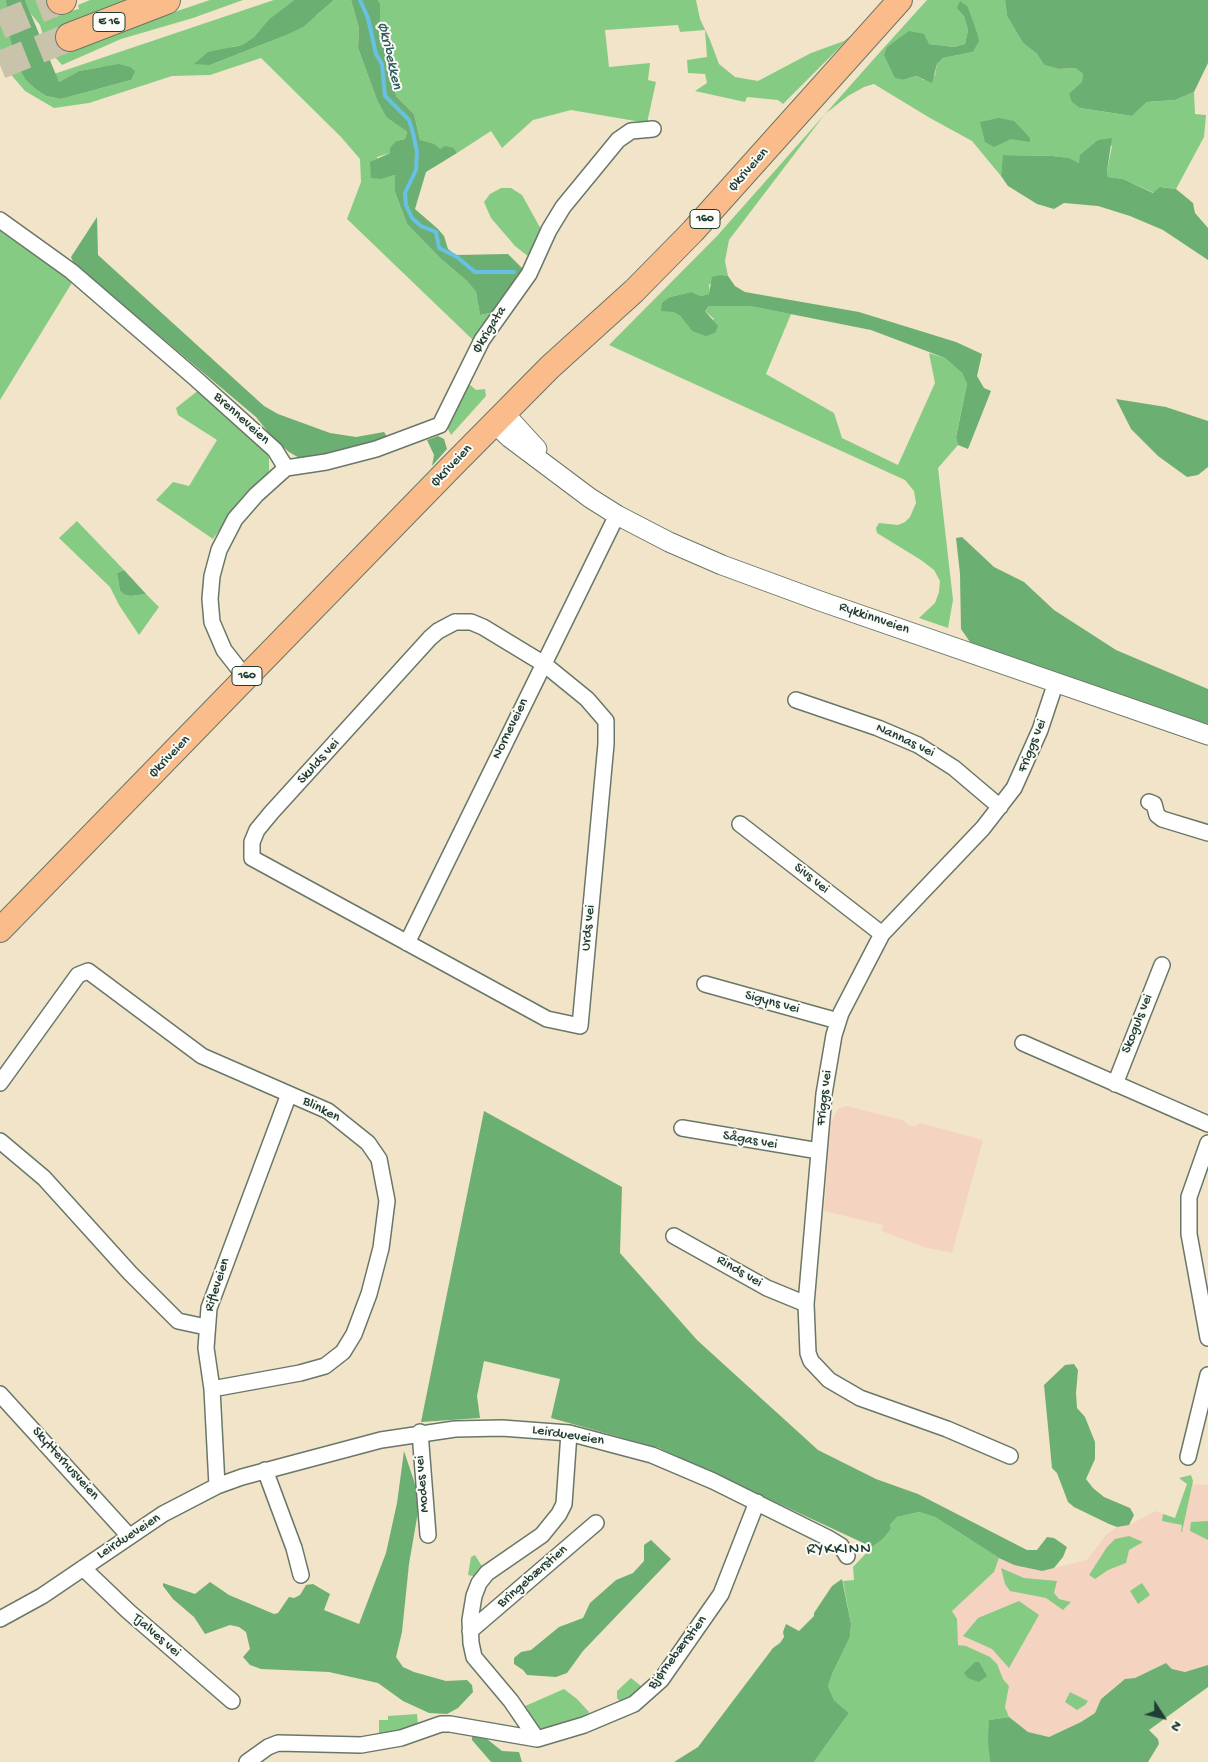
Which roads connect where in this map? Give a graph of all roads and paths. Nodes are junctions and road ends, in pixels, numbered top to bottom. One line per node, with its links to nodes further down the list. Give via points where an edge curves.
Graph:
1 (166, 0): 3 (highway, E 16)
2 (900, 0): 6 (main road, Økriveien / 160, via 693,232)
3 (70, 37)
4 (654, 129): 7 (street, Økrigata, via 631,132 618,140 563,207 529,274 482,340 440,425 376,450)
5 (0, 220): 7 (street, Brenneveien, via 70,271 195,378 274,450)
6 (499, 418): 8 (street, Rykkinnveien, via 556,471); 10 (main road, Økriveien / 160)
7 (286, 468): 10 (street, via 235,519 219,550 212,576 212,622 224,650)
8 (617, 515): 9 (street, Norneveien); 11 (street, Rykkinnveien, via 722,565)
9 (544, 664): 20 (street, Norneveien); 20 (street, Urds vei, via 587,699 606,721 580,1026 547,1019); 20 (street, Skulds vei, via 471,622 455,622 438,631 257,830 252,842 252,858)
10 (246, 678): 18 (main road, Økriveien / 160)
11 (1056, 682): 13 (street, Rykkinnveien); 15 (street, Friggs vei, via 1022,773)
12 (796, 700): 15 (street, Nannas vei, via 918,745 954,768)
13 (1208, 734)
14 (1148, 802): 17 (street, via 1154,804 1157,815 1162,819)
15 (1000, 807): 19 (street, Friggs vei)
16 (740, 824): 19 (street, Sivs vei)
17 (1208, 833)
18 (0, 930)
19 (882, 934): 23 (street, Friggs vei)
20 (406, 943)
21 (1162, 965): 26 (street, Skoguls vei)
22 (705, 984): 23 (street, Sigyns vei)
23 (838, 1021): 32 (street, Friggs vei, via 824,1094)
24 (1023, 1043): 26 (street)
25 (0, 1083): 27 (street, Blinken, via 78,975 88,971 202,1056)
26 (1115, 1084): 28 (street)
27 (288, 1094): 35 (street, Rifleveien, via 217,1284); 38 (street, Blinken, via 328,1111 344,1122 368,1143 379,1159 387,1200 381,1248 369,1294 354,1334 343,1352 325,1366)
28 (1208, 1124)
29 (682, 1128): 32 (street, Sågas vei)
30 (0, 1141): 35 (street, via 44,1178 130,1273 178,1320)
31 (1208, 1143): 36 (street, via 1189,1197 1189,1234)
32 (819, 1151): 34 (street, Friggs vei)
33 (674, 1236): 34 (street, Rinds vei, via 767,1288)
34 (806, 1304): 42 (street, Friggs vei, via 810,1361 829,1380 860,1398)
35 (206, 1327): 38 (street, Rifleveien)
36 (1208, 1338)
37 (1208, 1375): 43 (street)
38 (212, 1389): 45 (street, Rifleveien)
39 (0, 1394): 49 (street, Skytterhusveien)
40 (420, 1432): 41 (street, Leirdueveien, via 502,1428); 44 (street, Leirdueveien); 48 (street, Modes vei)
41 (568, 1433): 46 (street, Leirdueveien, via 667,1460); 54 (street, Bringebærstien, via 564,1504 548,1530 493,1567 479,1583)
42 (1010, 1456)
43 (1188, 1457)
44 (265, 1470): 45 (street, Leirdueveien); 52 (street)
45 (216, 1486): 49 (street, Leirdueveien)
46 (757, 1502): 50 (street, Leirdueveien, via 841,1546); 56 (street, Bjørnebærstien, via 721,1594 661,1680 621,1711)
47 (596, 1524): 54 (street, Bringebærstien)
48 (428, 1535)
49 (129, 1536): 51 (street, Leirdueveien)
50 (847, 1556)
51 (83, 1568): 53 (street, Leirdueveien); 55 (street, Tjalves vei)
52 (301, 1575)
53 (0, 1619)
54 (470, 1631): 56 (street, Bringebærstien, via 474,1657 511,1701)
55 (232, 1701)
56 (537, 1739): 57 (street, Bjørnebærstien, via 441,1724 401,1738 361,1745 278,1743)
57 (247, 1762)

